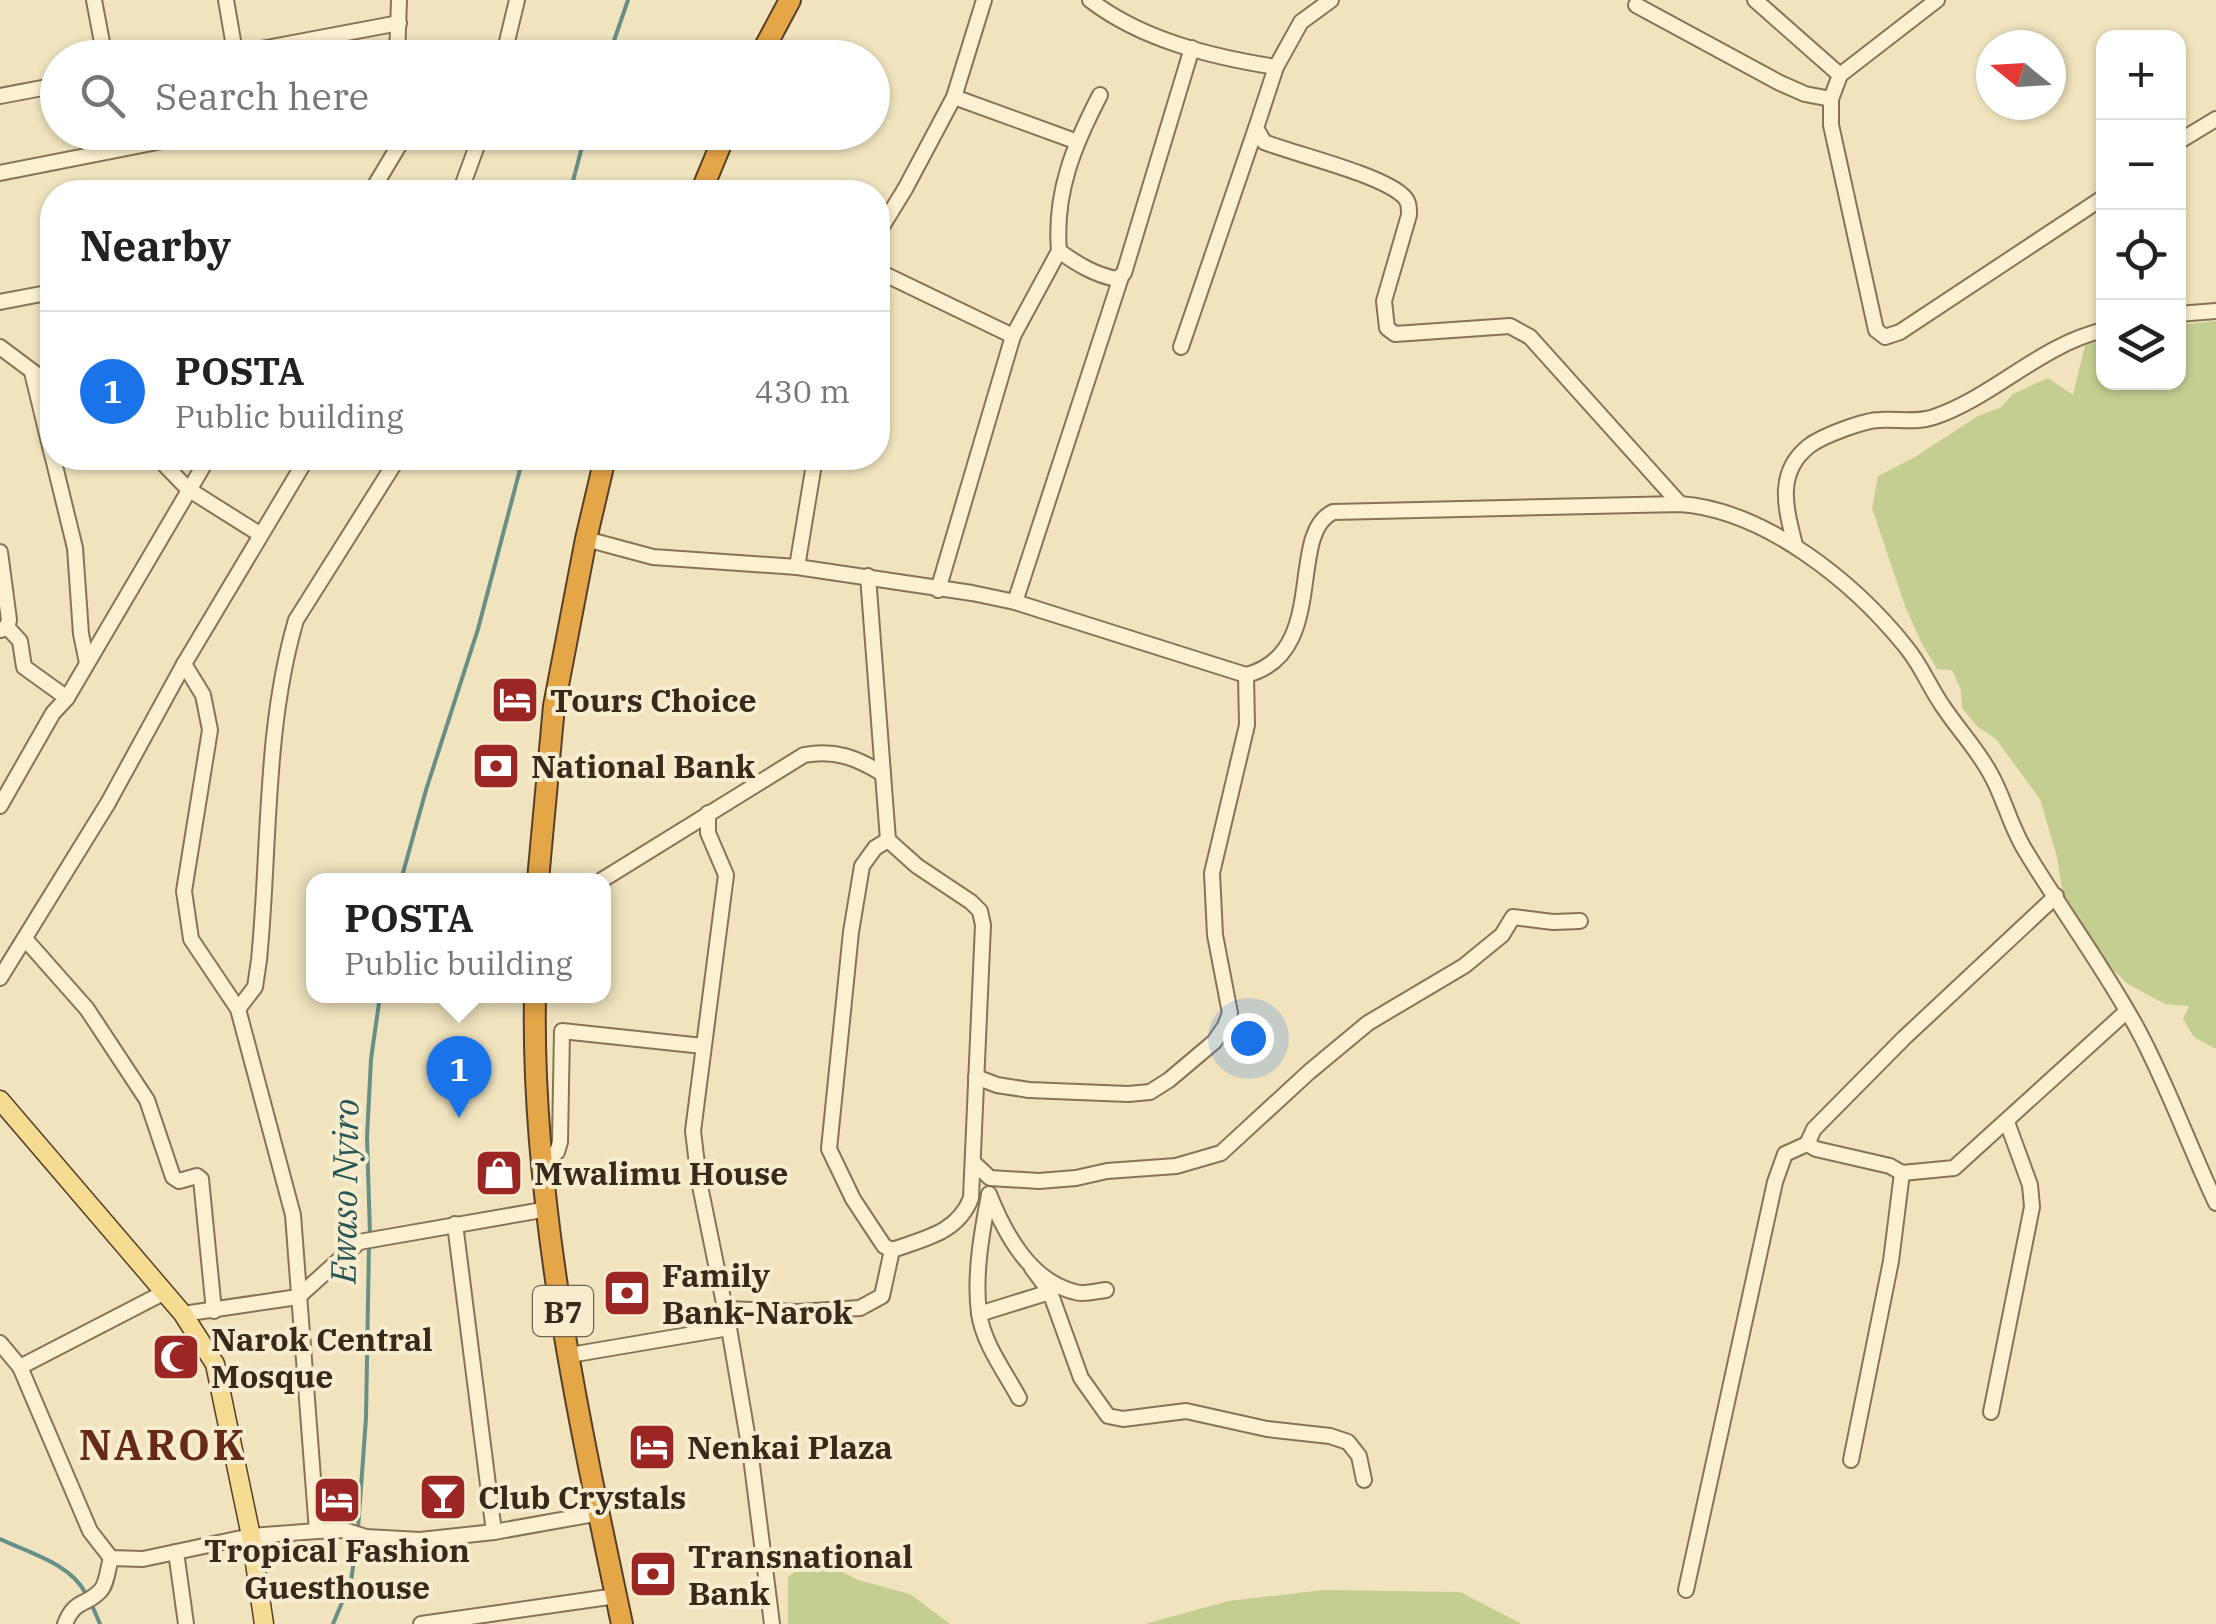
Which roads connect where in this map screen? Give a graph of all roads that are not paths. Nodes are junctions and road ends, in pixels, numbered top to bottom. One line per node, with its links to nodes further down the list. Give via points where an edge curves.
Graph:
1 (94, 0): 13 (street)
2 (226, 0): 14 (street)
3 (399, 0): 12 (street)
4 (518, 0): 17 (street)
5 (790, 0): 18 (highway)
6 (984, 0): 25 (street)
7 (1090, 0): 19 (street)
8 (1330, 0): 20 (street, via 1301,22)
9 (1755, 0): 21 (street)
10 (1937, 0): 21 (street)
11 (1636, 5): 26 (street, via 1780,83)
12 (399, 22): 15 (street); 16 (street)
13 (102, 40)
14 (232, 40)
15 (312, 40)
16 (398, 40)
17 (508, 40)
18 (769, 40)
19 (1192, 48): 20 (street); 43 (street)
20 (1276, 67): 28 (street)
21 (1840, 75): 26 (street)
22 (40, 88): 24 (street)
23 (1100, 95): 30 (street)
24 (0, 96)
25 (954, 97): 30 (street); 40 (street)
26 (1831, 98): 39 (street, via 1874,324 1885,337)
27 (2216, 119): 29 (street)
28 (1256, 128): 51 (street); 63 (street, via 1264,142 1367,177 1409,202 1384,301 1387,328 1395,334 1510,326 1530,337)
29 (2186, 137)
30 (1076, 141): 41 (street, via 1058,206)
31 (117, 150): 35 (street)
32 (396, 150): 36 (street)
33 (475, 150): 37 (street)
34 (719, 150): 38 (highway)
35 (0, 173)
36 (378, 180)
37 (464, 180)
38 (707, 180)
39 (2096, 202)
40 (890, 215)
41 (1059, 251): 43 (street, via 1093,272); 49 (street)
42 (890, 277): 49 (street)
43 (1121, 277): 71 (street)
44 (40, 294): 45 (street)
45 (0, 302)
46 (2216, 311): 47 (street)
47 (2186, 313)
48 (2096, 333): 66 (street, via 1930,419 1876,420 1809,446 1788,474 1783,495)
49 (1013, 336): 70 (street)
50 (0, 347): 52 (street)
51 (1182, 347)
52 (32, 372): 53 (street); 54 (street)
53 (40, 378)
54 (40, 404)
55 (56, 470): 73 (street, via 75,548)
56 (170, 470): 62 (street)
57 (200, 470): 62 (street)
58 (300, 470): 64 (street)
59 (390, 470): 88 (street, via 292,632 276,732 259,960 254,987)
60 (602, 470): 65 (highway)
61 (814, 470): 68 (street)
62 (188, 488): 64 (street); 73 (street)
63 (1680, 504): 66 (street); 75 (street, via 1333,512 1316,532 1286,649 1273,665)
64 (261, 535): 74 (street)
65 (586, 539): 68 (street, via 653,556); 81 (highway, via 554,706)
66 (1794, 544): 83 (street, via 1920,665 1990,772 2022,846)
67 (0, 552): 72 (street, via 9,611)
68 (797, 567): 69 (street)
69 (868, 576): 70 (street); 77 (street)
70 (938, 590): 71 (street)
71 (1016, 602): 75 (street)
72 (3, 628): 76 (street, via 20,641 24,667)
73 (87, 663): 76 (street)
74 (184, 664): 85 (street); 88 (street, via 203,695 210,730 184,891 186,916 200,957)
75 (1246, 675): 91 (street, via 1247,725 1212,873 1230,1013 1225,1026 1150,1092 1029,1090)
76 (67, 698): 78 (street)
77 (883, 774): 79 (street, via 843,754 804,754); 80 (street)
78 (0, 806)
79 (708, 813): 82 (street); 90 (street, via 708,833 726,875)
80 (888, 840): 91 (street, via 980,911); 103 (street, via 862,866 828,1150 853,1199)
81 (539, 873)
82 (611, 874)
83 (2056, 896): 89 (street); 94 (street, via 1904,1038)
84 (1580, 921): 98 (street, via 1513,916 1502,935 1464,966 1368,1024 1221,1153 1176,1166 1076,1178)
85 (26, 940): 86 (street); 110 (street, via 86,1009 146,1100 173,1178 201,1179)
86 (0, 978)
87 (535, 1003): 95 (highway, B7)
88 (238, 1009): 108 (street, via 292,1215)
89 (2127, 1011): 93 (street); 100 (street)
90 (703, 1046): 95 (street, via 562,1031 560,1142 558,1152); 109 (street, via 694,1140)
91 (976, 1077): 96 (street)
92 (0, 1100): 106 (main road)
93 (2007, 1122): 97 (street, via 1954,1168); 118 (street, via 2032,1207)
94 (1807, 1144): 97 (street); 127 (street, via 1785,1154 1775,1182)
95 (541, 1162): 101 (highway, B7)
96 (973, 1162): 98 (street); 103 (street, via 971,1198 958,1218 933,1236)
97 (1902, 1173): 119 (street)
98 (990, 1178): 99 (street)
99 (989, 1195): 104 (street); 112 (street)
100 (2216, 1203)
101 (548, 1209): 102 (street); 115 (highway, B7)
102 (455, 1224): 108 (street, via 358,1242); 123 (street)
103 (892, 1250): 109 (street, via 882,1296 860,1308)
104 (1032, 1268): 105 (street, via 1078,1294); 107 (street)
105 (1106, 1290)
106 (164, 1292): 111 (main road); 116 (street)
107 (1050, 1292): 112 (street); 120 (street, via 1081,1378 1108,1416 1186,1411 1330,1436 1348,1442 1359,1456)
108 (298, 1297): 110 (street); 122 (street)
109 (726, 1309): 113 (street)
110 (214, 1311): 111 (street)
111 (183, 1314): 124 (main road, via 215,1364)
112 (979, 1314): 117 (street)
113 (728, 1328): 115 (street); 135 (street)
114 (0, 1342): 116 (street)
115 (570, 1355): 121 (highway, B7)
116 (20, 1367): 126 (street, via 90,1531)
117 (1019, 1398)
118 (1991, 1412)
119 (1852, 1460)
120 (1364, 1480)
121 (600, 1514): 123 (street); 128 (highway, B7)
122 (317, 1531): 123 (street, via 420,1540); 124 (street)
123 (494, 1532)
124 (251, 1536): 125 (street); 132 (main road)
125 (176, 1552): 126 (street); 131 (street)
126 (111, 1558): 130 (street, via 104,1586 72,1607)
127 (1686, 1590)
128 (616, 1596): 129 (street); 134 (highway, B7)
129 (514, 1618): 133 (street)
130 (66, 1624)
131 (186, 1624)
132 (264, 1624)
133 (421, 1624)
134 (622, 1624)
135 (772, 1624)

